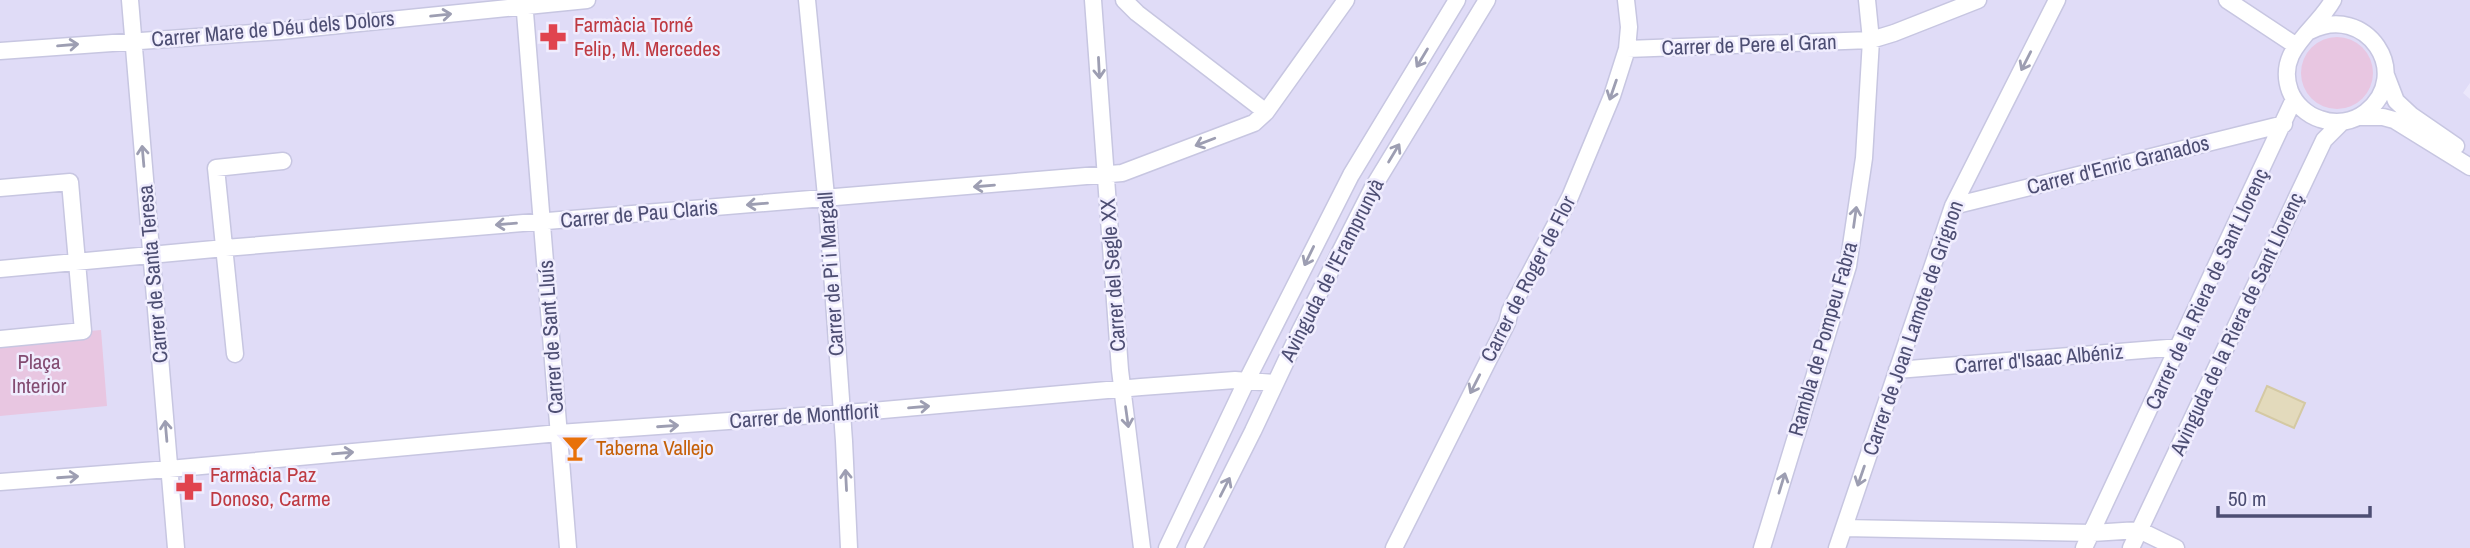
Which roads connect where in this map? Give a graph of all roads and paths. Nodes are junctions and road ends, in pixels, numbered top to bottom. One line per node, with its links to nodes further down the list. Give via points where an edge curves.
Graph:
1 (130, 0): 19 (street, Carrer de Santa Teresa)
2 (587, 0): 16 (street, Carrer Mare de Déu dels Dolors)
3 (807, 0): 35 (street, Carrer de Pi i Margall)
4 (1093, 0): 33 (street, Carrer del Segle XX, one-way to 33)
5 (1124, 0): 26 (street)
6 (1346, 0): 26 (street)
7 (1457, 0): 46 (street, Avinguda de l'Eramprunyà, one-way to 46, via 1351,175)
8 (1487, 0): 47 (street, Avinguda de l'Eramprunyà, one-way to 8, via 1373,189)
9 (1626, 0): 22 (street, Carrer de Roger de Flor)
10 (1867, 0): 20 (street, Rambla de Pompeu Fabra)
11 (1978, 0): 20 (street, Carrer de Pere el Gran)
12 (2057, 0): 36 (street, Carrer de Joan Lamote de Grignon, one-way to 36)
13 (2227, 0): 21 (street)
14 (2333, 0): 18 (street)
15 (2341, 0): 17 (street)
16 (524, 3): 19 (street, Carrer Mare de Déu dels Dolors, one-way to 16, via 281,31); 37 (street, Carrer de Sant Lluís)
17 (2352, 26): 18 (street, via 2329,24); 24 (street, via 2375,42)
18 (2310, 31): 21 (street)
19 (133, 40): 23 (street, Carrer Mare de Déu dels Dolors, one-way to 19); 39 (street, Carrer de Santa Teresa, one-way to 19)
20 (1871, 40): 22 (street, Carrer de Pere el Gran); 63 (street, Rambla de Pompeu Fabra, one-way to 20, via 1848,266 1864,158)
21 (2295, 45): 25 (street, via 2287,72)
22 (1626, 49): 62 (street, Carrer de Roger de Flor, one-way to 62, via 1612,96 1570,197)
23 (0, 51)
24 (2385, 72): 27 (street, via 2378,99); 30 (street, via 2396,102)
25 (2294, 99): 28 (street, via 2313,116); 29 (street, Carrer de la Riera de Sant Llorenç)
26 (1266, 112): 33 (street, Carrer de Pau Claris, one-way to 33, via 1254,123)
27 (2358, 117): 28 (street); 32 (street, via 2394,120)
28 (2342, 122): 54 (street, Avinguda de la Riera de Sant Llorenç, via 2324,140)
29 (2284, 124): 36 (street, Carrer d'Enric Granados); 43 (street, Carrer de la Riera de Sant Llorenç)
30 (2470, 155)
31 (283, 161): 38 (street, via 216,168)
32 (2470, 167)
33 (1105, 176): 35 (street, Carrer de Pau Claris, one-way to 35); 48 (street, Carrer del Segle XX)
34 (0, 188): 40 (street, via 70,182)
35 (826, 198): 37 (street, Carrer de Pau Claris, one-way to 37); 49 (street, Carrer de Pi i Margall)
36 (1953, 206): 45 (street, Carrer de Joan Lamote de Grignon)
37 (542, 222): 38 (street, Carrer de Pau Claris, one-way to 38); 50 (street, Carrer de Sant Lluís)
38 (225, 248): 39 (street, Carrer de Pau Claris); 44 (street)
39 (151, 254): 40 (street, Carrer de Pau Claris); 51 (street, Carrer de Santa Teresa, one-way to 39)
40 (77, 261): 41 (street, Carrer de Pau Claris); 42 (street, via 83,331)
41 (0, 269)
42 (0, 339)
43 (2180, 347): 45 (street, Carrer d'Isaac Albéniz); 55 (street, Carrer de la Riera de Sant Llorenç)
44 (234, 354)
45 (1897, 370): 53 (street, Carrer de Joan Lamote de Grignon, one-way to 53)
46 (1246, 382): 47 (street, Carrer de Montflorit); 48 (street, Carrer de Montflorit); 60 (street, Avinguda de l'Eramprunyà)
47 (1274, 383): 61 (street, Avinguda de l'Eramprunyà, one-way to 47)
48 (1122, 389): 49 (street, Carrer de Montflorit, one-way to 48); 59 (street, Carrer del Segle XX, one-way to 59)
49 (842, 413): 50 (street, Carrer de Montflorit, one-way to 49); 58 (street, Carrer de Pi i Margall, one-way to 49)
50 (559, 433): 51 (street, Carrer de Montflorit, one-way to 50); 57 (street, Carrer de Sant Lluís)
51 (169, 470): 52 (street, Carrer de Montflorit, one-way to 51); 56 (street, Carrer de Santa Teresa)
52 (0, 482)
53 (1843, 528): 55 (street); 64 (street, Carrer de Joan Lamote de Grignon)
54 (2139, 530): 55 (street); 65 (street, Avinguda de la Riera de Sant Llorenç); 66 (street)
55 (2088, 541)
56 (176, 548)
57 (568, 548)
58 (849, 548)
59 (1142, 548)
60 (1167, 548)
61 (1194, 548)
62 (1394, 548)
63 (1762, 548)
64 (1837, 548)
65 (2130, 548)
66 (2176, 548)

